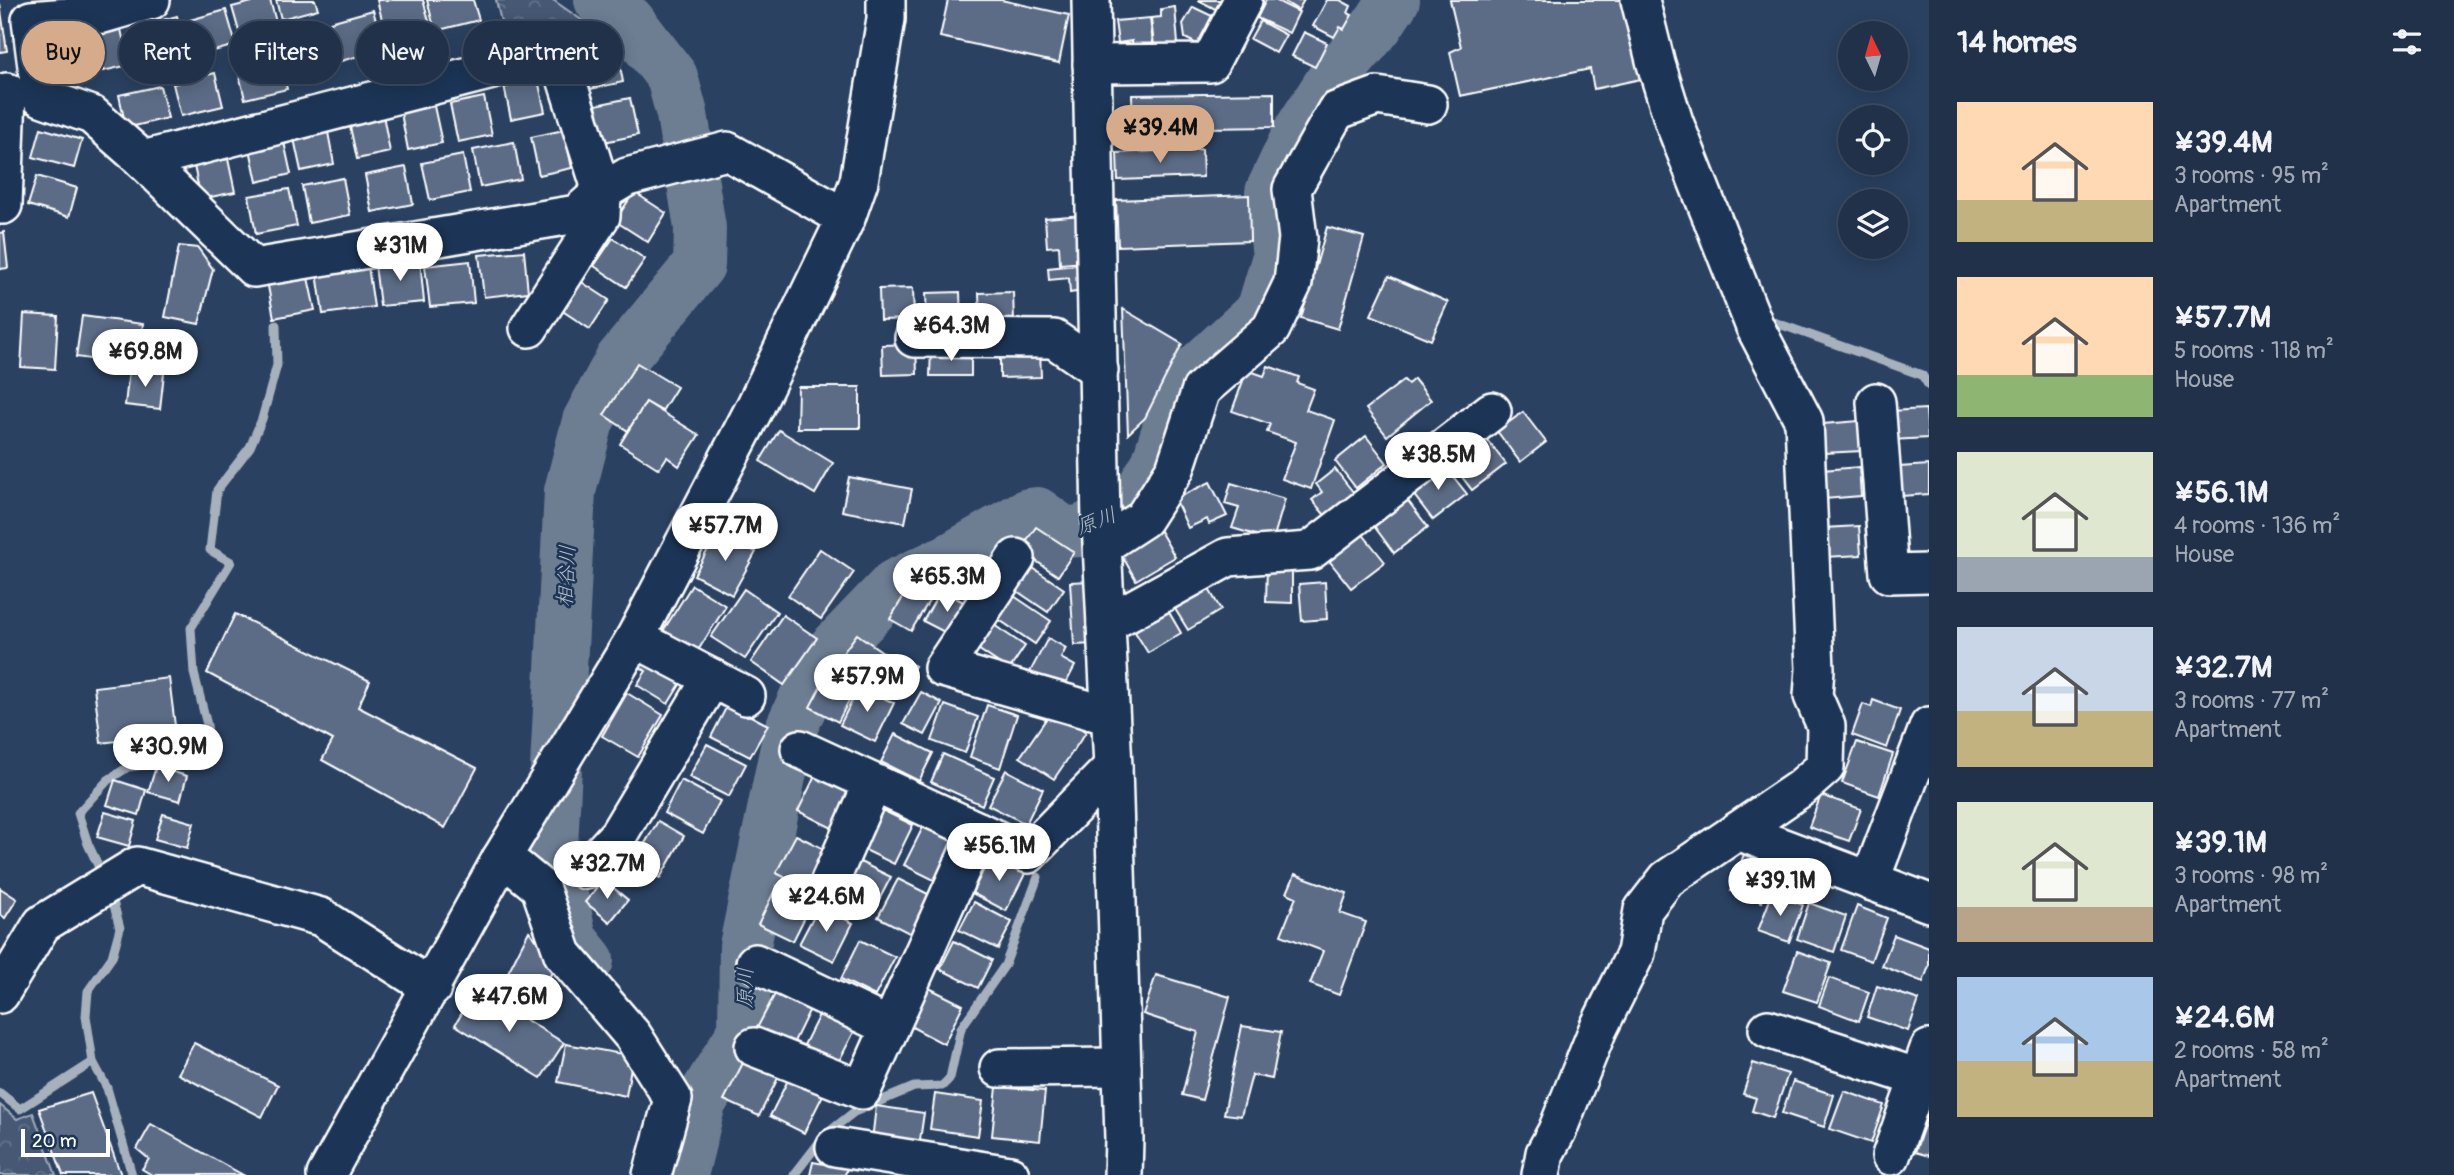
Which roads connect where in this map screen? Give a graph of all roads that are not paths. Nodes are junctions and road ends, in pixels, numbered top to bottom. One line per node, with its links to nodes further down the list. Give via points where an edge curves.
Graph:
1 (151, 0): 6 (street)
2 (886, 0): 13 (street, via 887,19 859,181)
3 (1091, 0): 7 (street)
4 (1243, 0): 7 (street, via 1210,63)
5 (1640, 0): 32 (street, via 1674,122 1755,327 1804,421 1813,696 1826,726 1825,767)
6 (102, 7): 8 (street, via 32,20)
7 (1093, 64): 16 (street)
8 (16, 93): 10 (street, via 92,116); 12 (street)
9 (1428, 104): 19 (street, via 1377,96 1336,111 1292,189 1298,238 1293,284 1271,329 1201,390 1175,469 1143,519)
10 (143, 160): 11 (street, via 254,268 577,214); 11 (street, via 558,53)
11 (602, 192): 13 (street, via 627,177 727,151); 14 (street, via 601,216)
12 (0, 205)
13 (846, 218): 23 (street, via 754,409)
14 (530, 328)
15 (914, 338): 16 (street, via 1054,339)
16 (1099, 370): 19 (street)
17 (1876, 402): 21 (street, via 1889,574)
18 (1492, 411): 22 (street, via 1310,551 1228,557)
19 (1102, 530): 22 (street)
20 (1016, 558): 26 (street, via 943,668)
21 (1929, 573)
22 (1106, 624): 26 (street)
23 (635, 638): 24 (street); 33 (street)
24 (712, 678): 25 (street); 34 (street, via 618,835)
25 (747, 696)
26 (1110, 716): 29 (street)
27 (1929, 726): 36 (street)
28 (800, 749): 30 (street)
29 (1113, 767): 31 (street, via 1028,854); 45 (street)
30 (873, 783): 31 (street); 35 (street)
31 (978, 831): 41 (street)
32 (1738, 831): 36 (street); 53 (street, via 1667,878 1643,910 1636,953 1545,1153)
33 (501, 859): 39 (street); 50 (street, via 540,887 563,954 633,1036 673,1099)
34 (586, 870)
35 (830, 881)
36 (1870, 881): 37 (street)
37 (1929, 903)
38 (755, 963): 41 (street)
39 (432, 988): 40 (street, via 321,917 137,866 41,924); 49 (street)
40 (0, 994)
41 (890, 1027): 43 (street, via 862,1090)
42 (1768, 1030): 44 (street)
43 (754, 1047)
44 (1924, 1063): 48 (street)
45 (1122, 1067): 46 (street); 52 (street)
46 (999, 1068)
47 (835, 1147): 51 (street)
48 (1891, 1156)
49 (326, 1175)
50 (652, 1175)
51 (1010, 1175)
52 (1123, 1175)
53 (1541, 1175)

